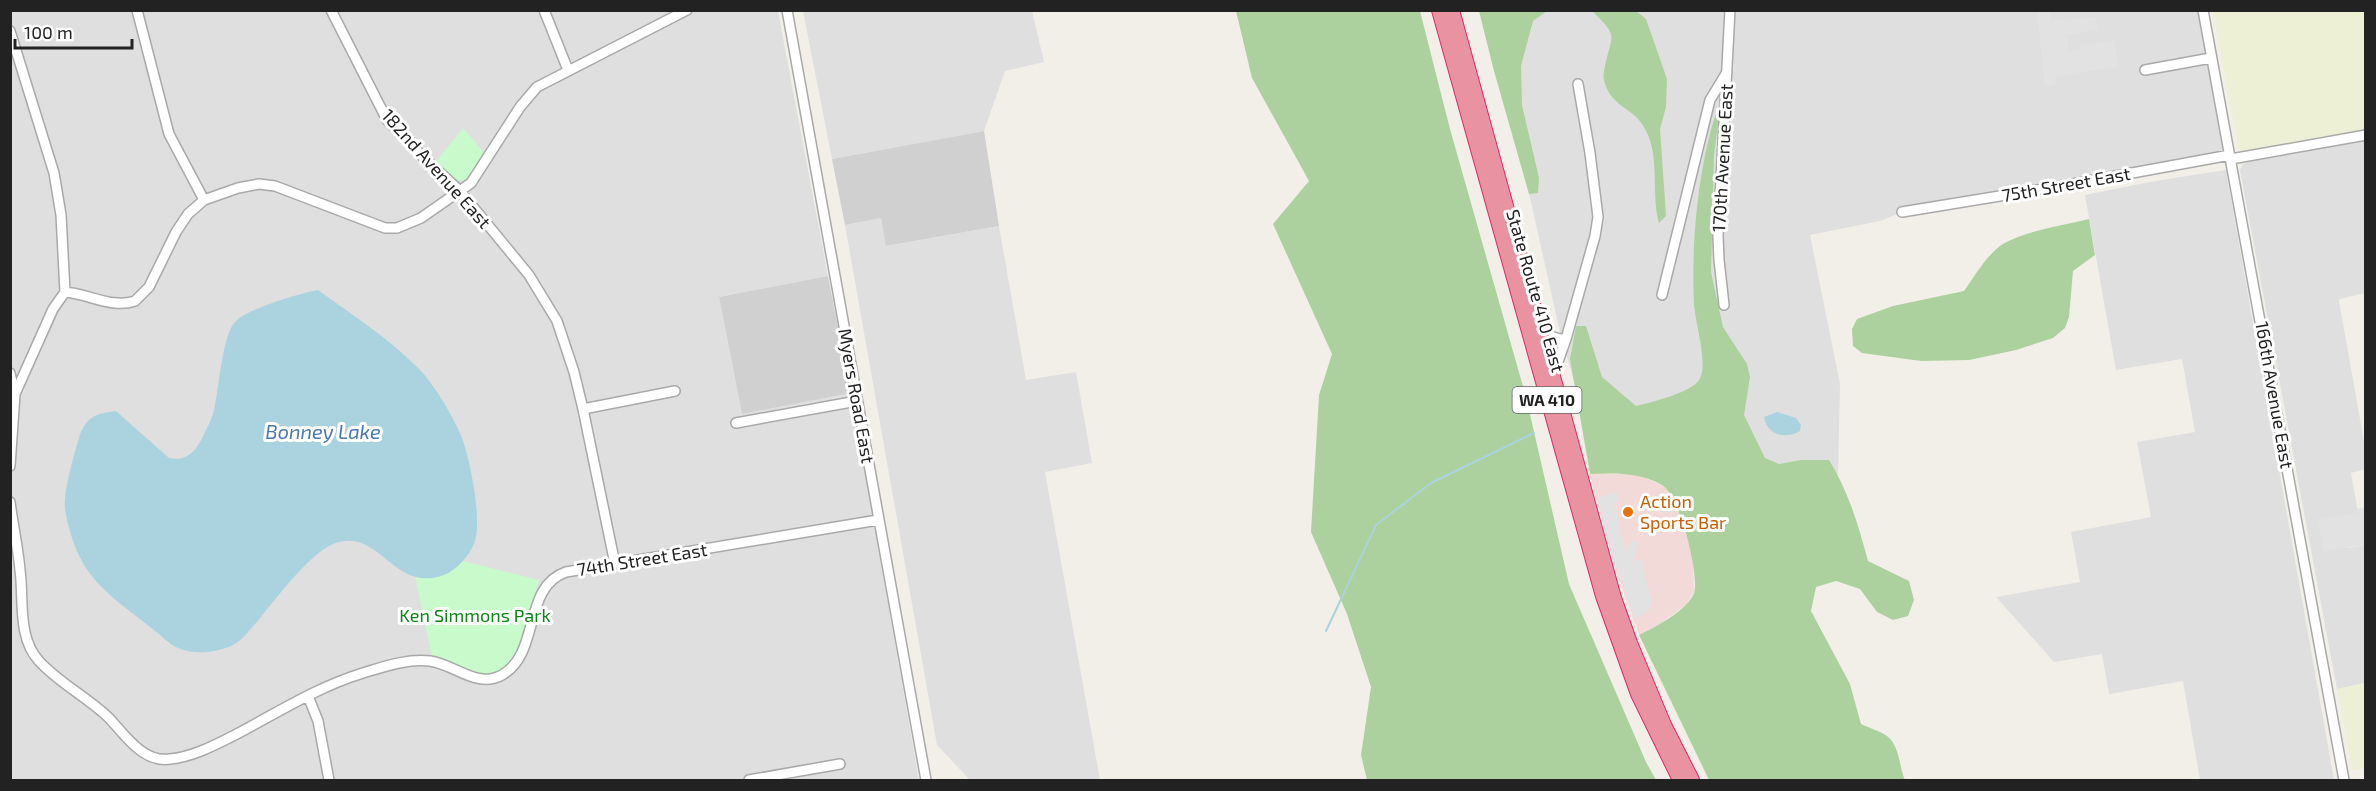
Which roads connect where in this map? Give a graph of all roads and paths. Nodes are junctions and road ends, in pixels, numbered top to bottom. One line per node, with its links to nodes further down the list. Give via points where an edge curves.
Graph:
1 (138, 10): 19 (street, via 169,134)
2 (330, 10): 18 (street, 182nd Avenue East, via 387,120)
3 (544, 10): 12 (street)
4 (687, 10): 12 (street)
5 (787, 10): 30 (street, Myers Road East)
6 (1439, 10): 44 (highway, State Route 410 East / WA 410, via 1602,596 1634,686)
7 (1452, 10): 22 (highway, State Route 410 East / WA 410)
8 (1730, 10): 14 (street, 170th Avenue East)
9 (2203, 10): 11 (street, 166th Avenue East)
10 (10, 31): 21 (street, via 54,173 61,215)
11 (2211, 58): 13 (street); 17 (street, 166th Avenue East)
12 (568, 70): 18 (street, via 531,92 479,172)
13 (2145, 70)
14 (1727, 72): 23 (street, via 1710,100); 24 (street, 170th Avenue East, via 1718,236)
15 (1578, 84): 25 (street, via 1598,218)
16 (2366, 135): 17 (street, 75th Street East)
17 (2230, 157): 20 (street, 75th Street East); 46 (street, 166th Avenue East)
18 (460, 191): 19 (street, via 420,218 392,229 266,184 238,188); 31 (street, 182nd Avenue East, via 545,298 566,345)
19 (204, 200): 21 (street, via 182,223 149,287 135,301 114,303)
20 (1902, 212)
21 (65, 292): 29 (street, via 53,309)
22 (1530, 294): 25 (street, via 1539,306 1546,331 1552,337); 27 (highway, State Route 410 East / WA 410)
23 (1662, 295)
24 (1724, 305)
25 (1566, 339): 27 (street)
26 (10, 373): 29 (street)
27 (1553, 376): 45 (highway, State Route 410 East / WA 410, via 1624,627)
28 (675, 391): 31 (street)
29 (15, 394): 33 (street)
30 (857, 401): 32 (street); 35 (street, Myers Road East)
31 (583, 409): 36 (street, 182nd Avenue East)
32 (736, 423)
33 (10, 466)
34 (10, 502): 38 (street, 74th Street East, via 22,582)
35 (878, 520): 36 (street, 74th Street East); 43 (street, Myers Road East)
36 (615, 564): 39 (street, 74th Street East, via 566,572 550,580 519,659 500,677 481,680 445,664 418,661 359,674)
37 (10, 604): 38 (street)
38 (21, 609): 39 (street, 74th Street East, via 37,659 149,757 169,760 184,756 222,741)
39 (308, 696): 41 (street, via 318,721)
40 (840, 764): 42 (street)
41 (329, 780)
42 (749, 780)
43 (926, 780)
44 (1680, 780)
45 (1692, 780)
46 (2344, 780)

